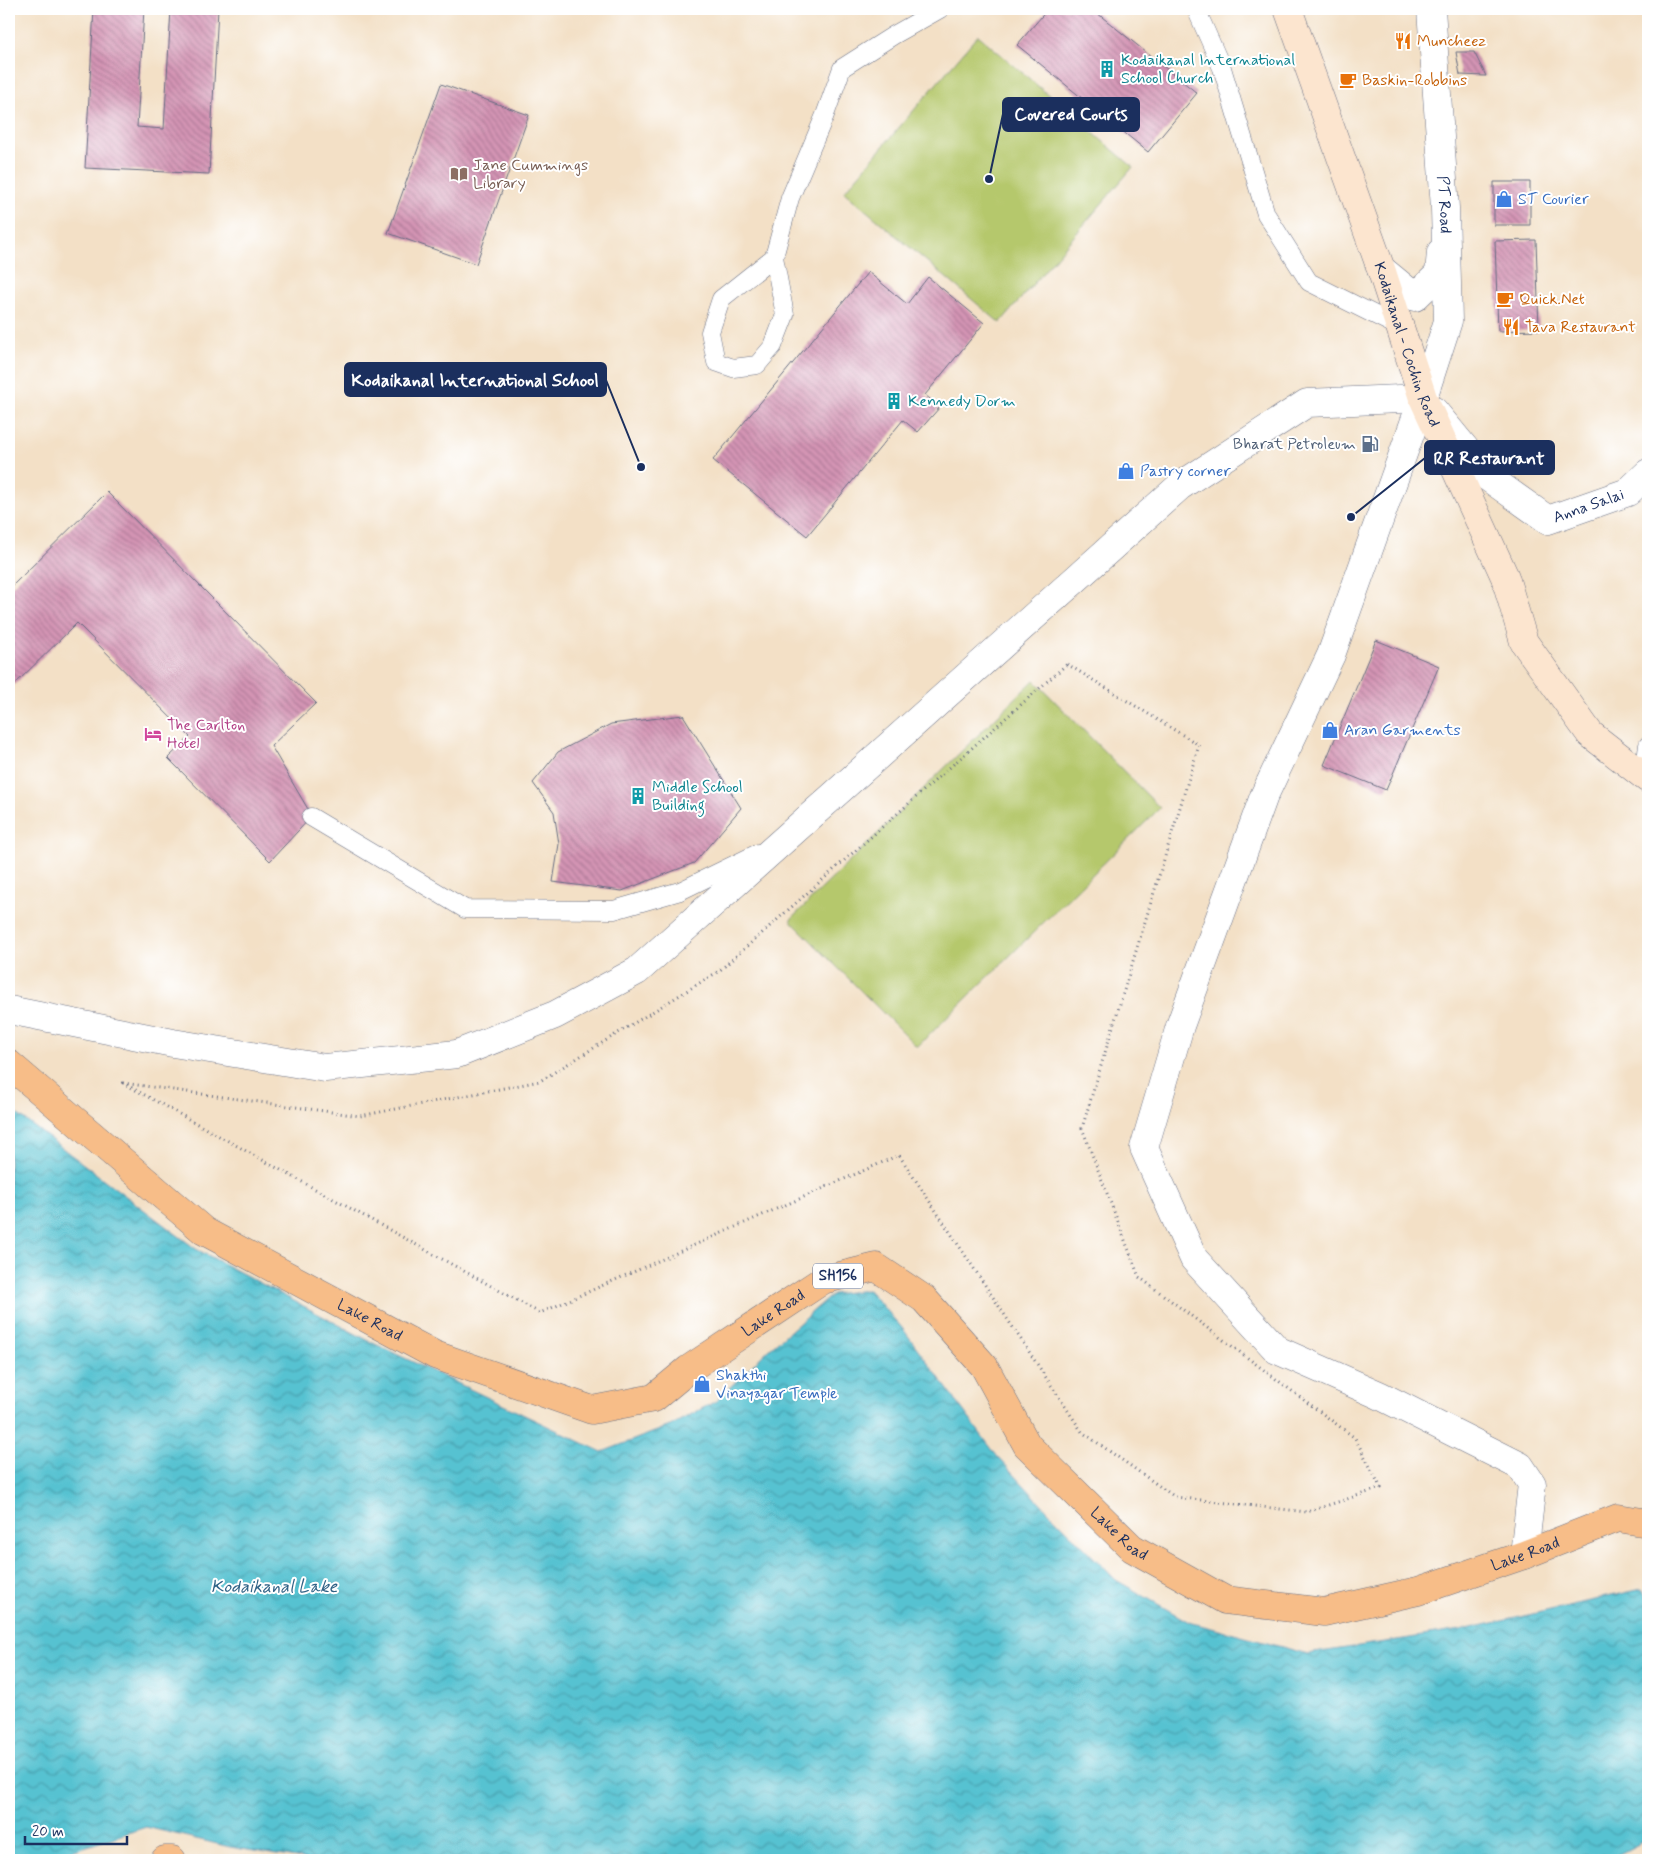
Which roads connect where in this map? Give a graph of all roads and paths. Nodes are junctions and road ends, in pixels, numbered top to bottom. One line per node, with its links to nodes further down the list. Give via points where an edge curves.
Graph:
1 (940, 9): 6 (lane, via 842,68 790,198)
2 (1196, 9): 8 (lane, via 1222,68 1266,214 1309,282)
3 (1288, 9): 7 (main road, Kodaikanal - Cochin Road)
4 (1431, 9): 5 (street, PT Road)
5 (1445, 208): 7 (street, via 1439,274 1415,297); 9 (street, PT Road, via 1448,320)
6 (774, 257): 6 (lane, via 786,315 773,346 757,365 733,368 716,362 710,332 721,299)
7 (1381, 269): 8 (main road, Kodaikanal - Cochin Road)
8 (1401, 328): 9 (main road, Kodaikanal - Cochin Road)
9 (1423, 398): 10 (street, Anna Salai, via 1489,478 1548,520 1628,492); 12 (main road, Kodaikanal - Cochin Road, via 1505,577 1524,642 1590,734); 14 (street, via 1307,403 1180,486); 19 (street, PT Road, via 1331,655 1264,796 1180,1026 1144,1148 1194,1259 1277,1350 1379,1395 1520,1466 1532,1484)
10 (1648, 473)
11 (1648, 745): 12 (lane)
12 (1646, 778)
13 (311, 817): 14 (lane, via 465,909 614,910 680,890)
14 (781, 842): 16 (street, via 637,971 555,1015 456,1054 325,1068 173,1043)
15 (719, 971): 15 (path, via 540,1081 360,1116 123,1083 540,1313 899,1155 1082,1432 1175,1497 1306,1512 1381,1488 1355,1438 1139,1277 1082,1128 1199,744 1067,664)
16 (9, 1010)
17 (9, 1064): 19 (main road, Lake Road / SH156, via 204,1231 435,1355 592,1410 654,1398 689,1369 824,1280 876,1267 924,1299 984,1366 1027,1445 1132,1548 1225,1600 1324,1612 1418,1591)
18 (1648, 1523): 19 (main road, Lake Road / SH156, via 1618,1518)
19 (1524, 1555)
20 (165, 1860): 21 (main road)
21 (172, 1860)

